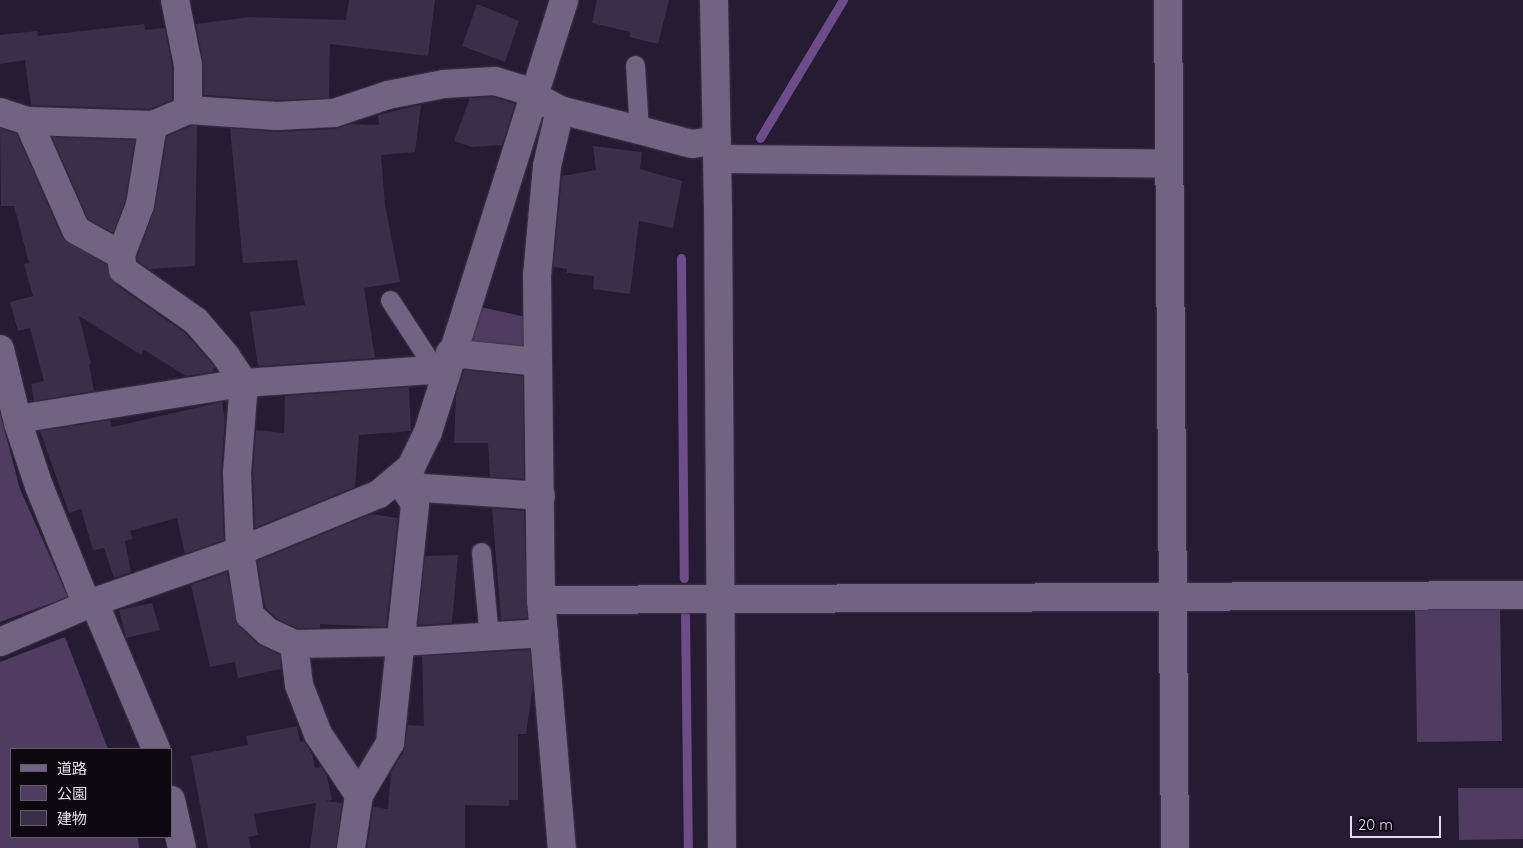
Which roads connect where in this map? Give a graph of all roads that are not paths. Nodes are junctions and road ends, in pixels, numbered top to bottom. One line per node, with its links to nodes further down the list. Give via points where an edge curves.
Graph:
1 (175, 0): 7 (street, via 188,65)
2 (564, 0): 6 (street)
3 (714, 0): 13 (street)
4 (1168, 0): 14 (street)
5 (635, 65): 12 (lane)
6 (534, 97): 7 (street, via 521,88 495,82 444,84 388,95 334,113 277,116); 8 (street); 19 (street)
7 (188, 110): 11 (street)
8 (560, 110): 12 (street); 18 (street, via 547,166 537,276)
9 (0, 112): 10 (street)
10 (28, 121): 11 (street); 15 (street, via 76,230)
11 (153, 125): 15 (street, via 140,205)
12 (639, 130): 13 (street)
13 (717, 149): 14 (street); 29 (street)
14 (1169, 164): 27 (street)
15 (121, 255): 20 (street, via 123,270 196,321)
16 (390, 300): 19 (lane)
17 (0, 349): 21 (street)
18 (538, 362): 19 (street); 23 (street)
19 (444, 364): 20 (street); 22 (street, via 428,432 411,467)
20 (244, 383): 21 (street); 24 (street, via 237,473)
21 (18, 420): 30 (street, via 39,486)
22 (399, 479): 23 (street, via 422,488); 24 (street, via 379,494); 34 (street, via 414,504)
23 (540, 496): 28 (street)
24 (240, 551): 30 (street); 35 (street, via 250,615 268,632)
25 (481, 552): 32 (lane)
26 (1523, 595): 27 (street)
27 (1173, 598): 29 (street); 43 (street)
28 (541, 600): 29 (street); 31 (street)
29 (718, 600): 42 (street)
30 (91, 603): 33 (street); 36 (street)
31 (544, 633): 32 (street); 41 (street)
32 (489, 637): 34 (street)
33 (0, 642)
34 (401, 642): 35 (street); 37 (street, via 390,743)
35 (294, 644): 37 (street, via 299,685 318,734)
36 (156, 748)
37 (359, 795): 40 (street)
38 (172, 804): 39 (street)
39 (182, 848)
40 (351, 848)
41 (562, 848)
42 (722, 848)
43 (1175, 848)

